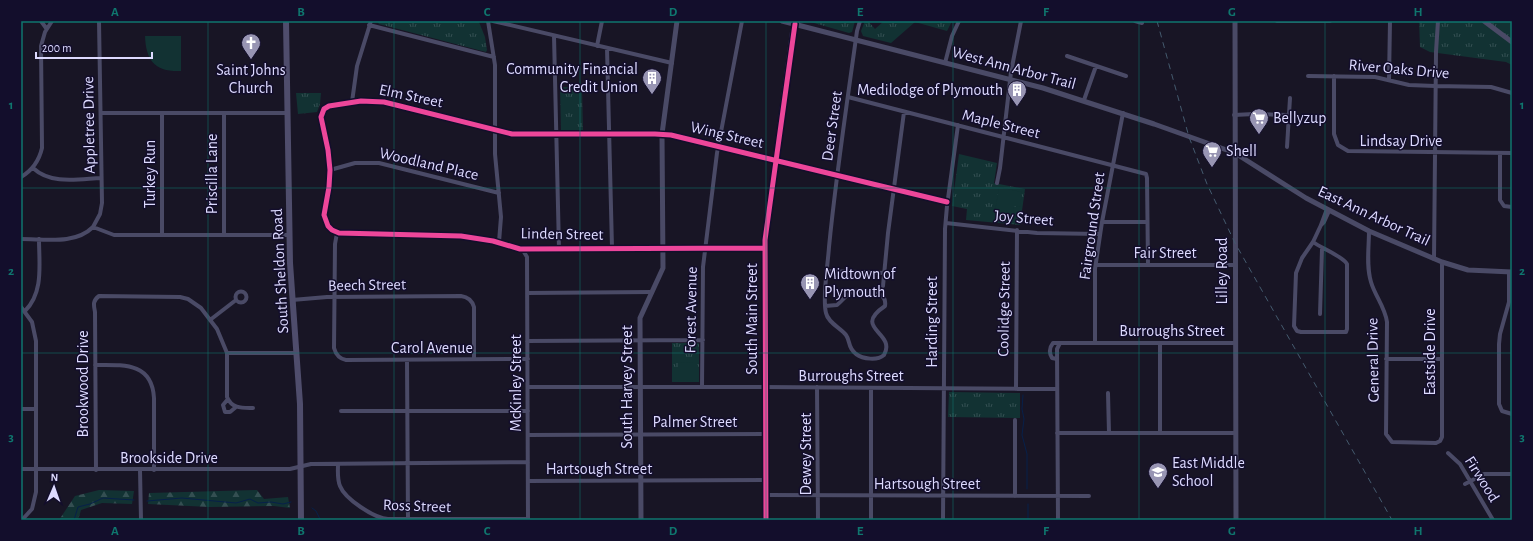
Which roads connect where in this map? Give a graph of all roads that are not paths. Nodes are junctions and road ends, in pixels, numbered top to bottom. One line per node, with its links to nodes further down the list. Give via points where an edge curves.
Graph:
1 (41, 21): 24 (street)
2 (52, 21): 24 (street)
3 (99, 21): 47 (street, Appletree Drive)
4 (286, 21): 50 (main road, South Sheldon Road)
5 (488, 21): 31 (street)
6 (493, 21): 25 (street)
7 (602, 21): 28 (street)
8 (677, 21): 33 (street, South Harvey Street)
9 (742, 21): 60 (street, Forest Avenue)
10 (782, 21): 21 (street, West Ann Arbor Trail)
11 (860, 21): 26 (street, Deer Street)
12 (959, 21): 32 (street)
13 (1021, 21): 38 (street)
14 (1136, 21): 23 (street)
15 (1235, 21): 52 (street, Lilley Road)
16 (1277, 21): 17 (street)
17 (1330, 21)
18 (1390, 21): 39 (street)
19 (1438, 21): 40 (street)
20 (1484, 21): 27 (street)
21 (796, 22): 26 (street, West Ann Arbor Trail); 66 (main road, South Main Street)
22 (370, 23): 31 (street); 45 (street, via 357,66)
23 (1142, 23)
24 (46, 28): 68 (street, via 41,46 42,148)
25 (554, 36): 28 (street); 56 (street)
26 (856, 40): 32 (street, West Ann Arbor Trail); 42 (street, Deer Street)
27 (1512, 42)
28 (597, 46): 29 (street)
29 (607, 48): 33 (street); 57 (street)
30 (1067, 56): 34 (street)
31 (494, 57): 55 (street)
32 (945, 62): 38 (street, West Ann Arbor Trail)
33 (672, 63): 58 (street, South Harvey Street)
34 (1096, 66): 35 (street); 44 (street)
35 (1126, 76)
36 (1308, 76): 37 (street, River Oaks Drive)
37 (1334, 76): 39 (street, River Oaks Drive, via 1368,76); 62 (street, Lindsay Drive, via 1334,134 1341,148 1352,152)
38 (1011, 79): 44 (street, West Ann Arbor Trail); 59 (street)
39 (1389, 80): 40 (street, River Oaks Drive, via 1409,85)
40 (1435, 86): 41 (street, River Oaks Drive, via 1491,87); 62 (street)
41 (1512, 93)
42 (848, 97): 46 (street, Maple Street); 70 (street, Deer Street)
43 (1290, 98): 53 (street)
44 (1084, 100): 51 (street, West Ann Arbor Trail)
45 (352, 102): 55 (street, Elm Street, via 394,104); 69 (street, Elm Street, via 329,106 322,112 321,120)
46 (904, 112): 54 (street, Maple Street); 74 (street)
47 (101, 113): 48 (street); 72 (street, Appletree Drive)
48 (162, 113): 49 (street); 87 (street, Turkey Run)
49 (224, 113): 50 (street); 88 (street, Priscilla Lane)
50 (288, 113): 89 (main road, South Sheldon Road)
51 (1122, 113): 65 (street, West Ann Arbor Trail); 67 (street, Fairground Street)
52 (1234, 115): 53 (street); 65 (street, Lilley Road)
53 (1288, 115): 61 (street)
54 (958, 125): 59 (street, Maple Street); 76 (street, Harding Street)
55 (495, 131): 56 (street, Wing Street, via 512,134); 75 (street)
56 (556, 134): 57 (street, Wing Street); 98 (street)
57 (608, 134): 58 (street, Wing Street); 94 (street)
58 (662, 134): 60 (street, Wing Street); 99 (street, South Harvey Street)
59 (1004, 137): 67 (street, Maple Street); 73 (street)
60 (718, 146): 66 (street, Wing Street); 95 (street, Forest Avenue)
61 (1287, 147)
62 (1435, 153): 63 (street, Lindsay Drive); 101 (street)
63 (1500, 153): 64 (street, Lindsay Drive); 77 (street, via 1500,200 1504,206)
64 (1512, 153)
65 (1235, 154): 78 (street, East Ann Arbor Trail, via 1287,188); 105 (street, Lilley Road)
66 (775, 160): 70 (street, Wing Street); 96 (main road, South Main Street)
67 (1112, 164): 79 (street, Fairground Street); 80 (street, Maple Street, via 1146,175)
68 (33, 168): 71 (street); 72 (street, via 53,179)
69 (330, 170): 75 (street, Woodland Place, via 355,163 379,163); 85 (street, via 324,215 328,226)
70 (838, 175): 74 (street, Wing Street); 106 (street, Deer Street)
71 (21, 177)
72 (101, 178): 82 (street, Appletree Drive, via 101,209)
73 (996, 183)
74 (893, 189): 76 (street, Wing Street); 108 (street)
75 (499, 193): 92 (street)
76 (947, 202): 81 (street, Harding Street)
77 (1512, 206)
78 (1328, 210): 84 (street, East Ann Arbor Trail); 93 (street)
79 (1102, 222): 80 (street); 86 (street, Fairground Street)
80 (1147, 222): 104 (street)
81 (946, 223): 83 (street, Joy Street); 142 (street, Harding Street)
82 (93, 226): 87 (street, via 114,235); 91 (street, via 85,234 75,238)
83 (1017, 230): 86 (street, Joy Street, via 1050,234); 143 (street, Coolidge Street)
84 (1369, 231): 101 (street, East Ann Arbor Trail); 132 (street, General Drive, via 1369,274 1387,322)
85 (337, 232): 92 (street, Linden Street, via 447,236); 112 (street)
86 (1100, 234): 103 (street, Fairground Street)
87 (162, 235): 88 (street)
88 (224, 235): 89 (street)
89 (289, 235): 114 (main road, South Sheldon Road)
90 (21, 239): 91 (street)
91 (39, 239): 117 (street, via 38,289 33,302)
92 (499, 242): 97 (street, Linden Street)
93 (1313, 242): 100 (street); 100 (street, via 1296,273 1294,326 1300,332 1346,332 1347,264 1345,260)
94 (612, 248): 98 (street, Linden Street); 99 (street, Linden Street)
95 (705, 248): 96 (street, Linden Street); 99 (street, Linden Street); 121 (street, Forest Avenue)
96 (764, 248): 139 (main road, South Main Street)
97 (520, 249): 98 (street, Linden Street); 111 (street, McKinley Street, via 527,258)
98 (559, 249)
99 (663, 249): 110 (street, South Harvey Street, via 663,268)
100 (1322, 249): 118 (street)
101 (1434, 259): 102 (street, East Ann Arbor Trail)
102 (1442, 262): 107 (street, East Ann Arbor Trail, via 1468,270); 129 (street, Eastside Drive)
103 (1096, 265): 104 (street, Fair Street); 123 (street, Fairground Street)
104 (1148, 265): 105 (street, Fair Street)
105 (1235, 265): 125 (street, Lilley Road)
106 (827, 271): 108 (street); 115 (street, Deer Street)
107 (1510, 272): 154 (street, via 1509,302 1499,344 1499,404 1501,410)
108 (885, 273): 109 (street)
109 (881, 290): 115 (street, via 854,291 837,305); 115 (street, via 885,306 874,316 872,322 874,329 885,340 887,346 879,358 862,356 853,351 846,335 826,316)
110 (652, 292): 111 (street); 120 (street, South Harvey Street, via 640,318)
111 (527, 293): 122 (street, McKinley Street)
112 (334, 296): 114 (street, Beech Street); 130 (street, Beech Street, via 463,296 473,304); 133 (street, Carol Avenue, via 334,348 338,356 346,360)
113 (236, 300): 119 (street)
114 (292, 300): 127 (main road, South Sheldon Road)
115 (825, 306)
116 (21, 307): 117 (street)
117 (25, 311): 150 (street, via 36,336)
118 (1320, 314)
119 (210, 320): 128 (street, via 221,336); 135 (street, Brookwood Drive, via 196,304 180,297 102,295 96,298 94,304)
120 (640, 340): 121 (street); 122 (street); 137 (street, South Harvey Street)
121 (702, 340): 138 (street, Forest Avenue)
122 (527, 341): 131 (street, McKinley Street)
123 (1095, 343): 124 (street, Burroughs Street); 126 (street, Burroughs Street)
124 (1160, 343): 125 (street, Burroughs Street); 156 (street)
125 (1236, 343): 157 (street, Lilley Road)
126 (1059, 344): 134 (street); 134 (street, Burroughs Street, via 1050,347 1052,358)
127 (297, 353): 128 (street); 168 (main road, South Sheldon Road)
128 (228, 354): 146 (street)
129 (1442, 358): 132 (street); 163 (street, Eastside Drive, via 1442,437 1436,443)
130 (474, 359): 131 (street, Carol Avenue); 133 (street, Carol Avenue)
131 (528, 359): 136 (street, McKinley Street)
132 (1386, 359): 163 (street, General Drive, via 1386,434)
133 (407, 360): 152 (street)
134 (1057, 360): 144 (street)
135 (95, 365): 171 (street, Brookwood Drive); 173 (street, via 131,366 142,372 149,380 154,394)
136 (528, 387): 137 (street, Burroughs Street); 153 (street, McKinley Street)
137 (640, 387): 138 (street, Burroughs Street); 161 (street, South Harvey Street)
138 (702, 387): 139 (street, Burroughs Street)
139 (765, 387): 140 (street, Burroughs Street); 162 (main road, South Main Street)
140 (818, 388): 141 (street, Burroughs Street); 181 (street, Dewey Street)
141 (871, 388): 142 (street, Burroughs Street); 182 (street)
142 (944, 388): 143 (street, Burroughs Street); 183 (street, Harding Street)
143 (1016, 389): 144 (street, Burroughs Street)
144 (1057, 389): 158 (street)
145 (1108, 393): 159 (street)
146 (228, 399): 147 (street); 147 (street, via 223,405 225,412 230,412)
147 (236, 407): 148 (street)
148 (253, 408)
149 (21, 409): 150 (street)
150 (36, 409): 170 (street)
151 (341, 411): 152 (street)
152 (408, 411): 153 (street); 167 (street)
153 (528, 411): 160 (street, McKinley Street)
154 (1512, 414)
155 (1015, 420): 184 (street)
156 (1160, 432): 157 (street); 159 (street)
157 (1236, 432): 198 (street, Lilley Road)
158 (1058, 433): 159 (street); 185 (street)
159 (1109, 433)
160 (528, 434): 161 (street, Palmer Street); 165 (street, McKinley Street)
161 (640, 434): 162 (street, Palmer Street); 177 (street, South Harvey Street)
162 (765, 434): 175 (main road, South Main Street)
163 (1392, 442)
164 (1448, 453): 176 (street, Firwood, via 1460,464)
165 (528, 462): 167 (street, Hartsough Street); 178 (street, McKinley Street)
166 (338, 464): 167 (street, Hartsough Street); 168 (street, Hartsough Street, via 311,464); 191 (street, Ross Street, via 340,485 357,504 378,518)
167 (408, 464): 191 (street)
168 (301, 467): 173 (street, Brookside Drive); 190 (main road, South Sheldon Road)
169 (21, 469): 170 (street, Brookside Drive)
170 (36, 469): 171 (street, Brookside Drive); 188 (street, via 34,504)
171 (96, 470): 172 (street, Brookside Drive)
172 (140, 470): 173 (street, Brookside Drive); 189 (street)
173 (154, 470)
174 (1512, 474): 176 (street, via 1484,474)
175 (766, 480): 177 (street, Hartsough Street); 180 (main road, South Main Street)
176 (1470, 480): 179 (street); 199 (street, Firwood)
177 (640, 481): 178 (street, Hartsough Street); 192 (street, South Harvey Street)
178 (528, 482): 187 (street, McKinley Street)
179 (1465, 484)
180 (766, 495): 181 (street, Hartsough Street); 193 (main road, South Main Street)
181 (818, 495): 182 (street, Hartsough Street); 194 (street, Dewey Street)
182 (871, 496): 183 (street, Hartsough Street); 195 (street)
183 (943, 496): 184 (street, Hartsough Street); 196 (street, Harding Street)
184 (1015, 496): 185 (street, Hartsough Street)
185 (1058, 496): 186 (street, Hartsough Street); 197 (street)
186 (1089, 496)
187 (528, 519): 191 (street, Ross Street)
188 (22, 520)
189 (141, 520)
190 (301, 520)
191 (408, 520)
192 (641, 520)
193 (766, 520)
194 (818, 520)
195 (871, 520)
196 (943, 520)
197 (1058, 520)
198 (1236, 520)
199 (1493, 520)

